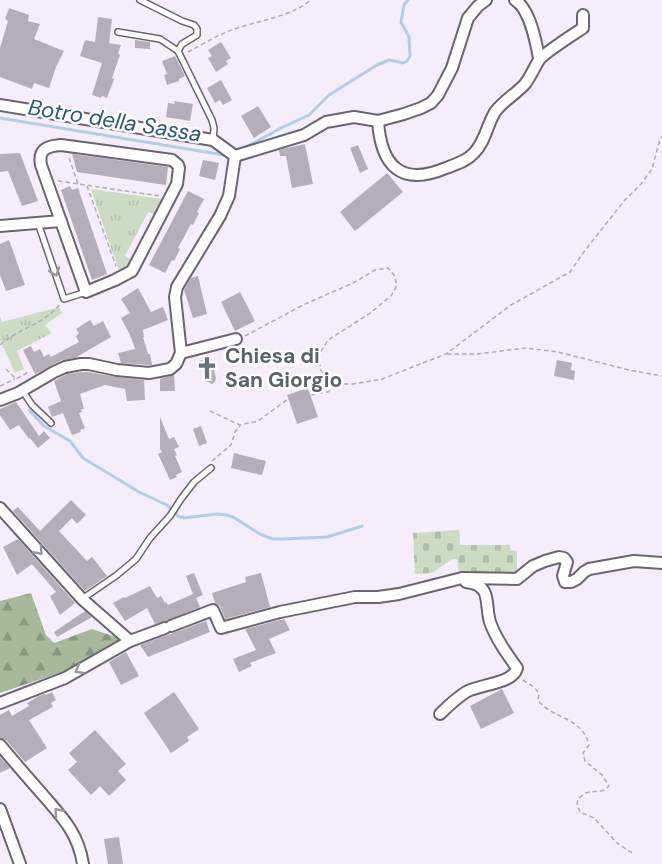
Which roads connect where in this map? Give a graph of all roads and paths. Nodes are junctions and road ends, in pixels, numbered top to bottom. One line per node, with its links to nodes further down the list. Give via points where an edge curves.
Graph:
1 (140, 0): 7 (lane, via 196,27 197,35 182,44)
2 (311, 0): 7 (path, via 280,16 233,29)
3 (486, 0): 10 (street, via 468,18 452,68 431,103)
4 (514, 0): 8 (street, via 526,15)
5 (583, 15): 8 (street, via 583,28)
6 (118, 32): 7 (lane, via 160,39)
7 (179, 53): 12 (lane, via 212,120)
8 (539, 58): 10 (street, via 524,85 495,114 476,152 443,169 416,175 403,173 392,165 382,150)
9 (0, 105): 12 (street)
10 (378, 121): 14 (street, via 354,117 326,122 304,135)
11 (662, 137): 28 (path, via 652,170 570,272 511,305)
12 (213, 140): 14 (street)
13 (65, 146): 15 (street, via 51,146 42,152); 16 (path); 18 (street, via 172,160 179,172)
14 (235, 156): 27 (street, via 229,196 175,293)
15 (45, 179): 16 (path); 19 (street)
16 (78, 184): 17 (path)
17 (87, 185): 18 (path); 22 (path)
18 (171, 197): 22 (street, via 132,271)
19 (61, 221): 20 (street); 23 (street)
20 (38, 223): 21 (street); 24 (lane, one-way to 24)
21 (0, 226)
22 (120, 278): 23 (street)
23 (86, 292): 24 (lane)
24 (64, 299): 26 (path, via 55,311)
25 (236, 339): 27 (street); 33 (path, via 375,270 388,268 397,285 391,296 328,340 320,353 320,369)
26 (0, 345)
27 (181, 353): 32 (street, via 170,369 149,373 81,364 65,367)
28 (446, 354): 30 (path, via 526,348); 33 (path, via 381,379)
29 (6, 369): 31 (path)
30 (662, 376)
31 (16, 379): 32 (path, via 27,373); 34 (path)
32 (34, 383): 35 (street)
33 (337, 384): 39 (path, via 328,392 288,399 258,421)
34 (0, 386)
35 (22, 390): 36 (street); 38 (lane)
36 (0, 400)
37 (210, 411): 39 (path)
38 (51, 423)
39 (240, 425): 40 (path, via 231,445 209,464)
40 (209, 469): 44 (lane, via 194,482 136,559)
41 (0, 508): 44 (street, one-way to 44)
42 (662, 563): 43 (street, via 633,561 589,569 565,582 567,562 559,557 533,566 517,579)
43 (451, 580): 45 (street, via 399,594 355,597 280,612 221,628 213,610); 46 (street, via 474,583 483,589 491,624 517,668)
44 (82, 599): 45 (street)
45 (130, 641): 47 (street, one-way to 47, via 65,678)
46 (516, 673): 48 (street, via 469,690); 51 (path, via 539,693 542,706 563,716 587,737 585,760 609,786 600,792 585,793 577,805 580,812 594,818)
47 (0, 703)
48 (440, 714)
49 (0, 745): 53 (street, one-way to 49, via 81,851 64,819)
50 (0, 809): 52 (street)
51 (632, 853)
52 (20, 864)
53 (83, 864)

